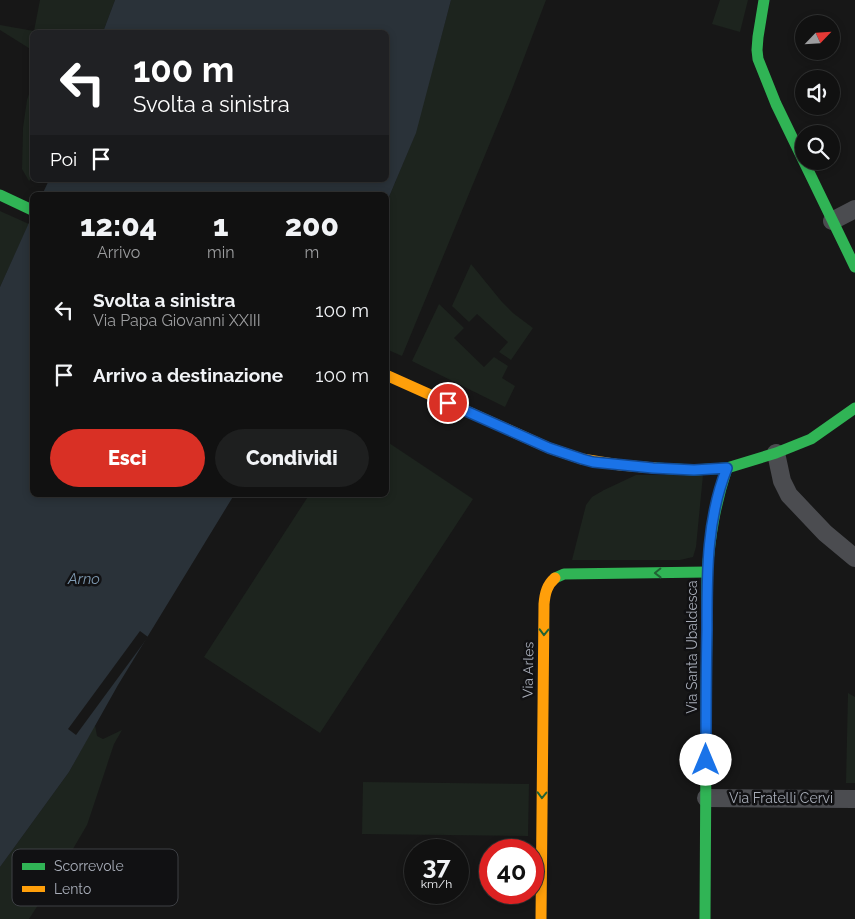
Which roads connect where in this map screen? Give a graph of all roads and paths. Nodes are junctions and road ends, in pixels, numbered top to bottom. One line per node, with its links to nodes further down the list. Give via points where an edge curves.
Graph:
1 (764, 0): 3 (street)
2 (770, 0): 3 (street)
3 (761, 22): 7 (street, via 756,50 758,59)
4 (3, 196): 5 (street)
5 (30, 209)
6 (855, 209): 7 (street)
7 (832, 221): 8 (street)
8 (855, 267)
9 (389, 376): 14 (street, via 549,448 593,462 694,470)
10 (855, 408): 12 (street)
11 (837, 432): 12 (street)
12 (811, 439): 13 (street)
13 (776, 453): 14 (street); 15 (street, via 782,481 789,495 825,533)
14 (727, 468): 16 (street, Via Santa Ubaldesca, via 714,508)
15 (855, 558)
16 (707, 572): 17 (street, Via Santa Ubaldesca); 19 (street, Via Arles, one-way to 19, via 564,574 548,584 544,604)
17 (706, 798): 18 (street, Via Fratelli Cervi); 20 (street, Via Santa Ubaldesca)
18 (855, 799)
19 (541, 919)
20 (705, 919)

